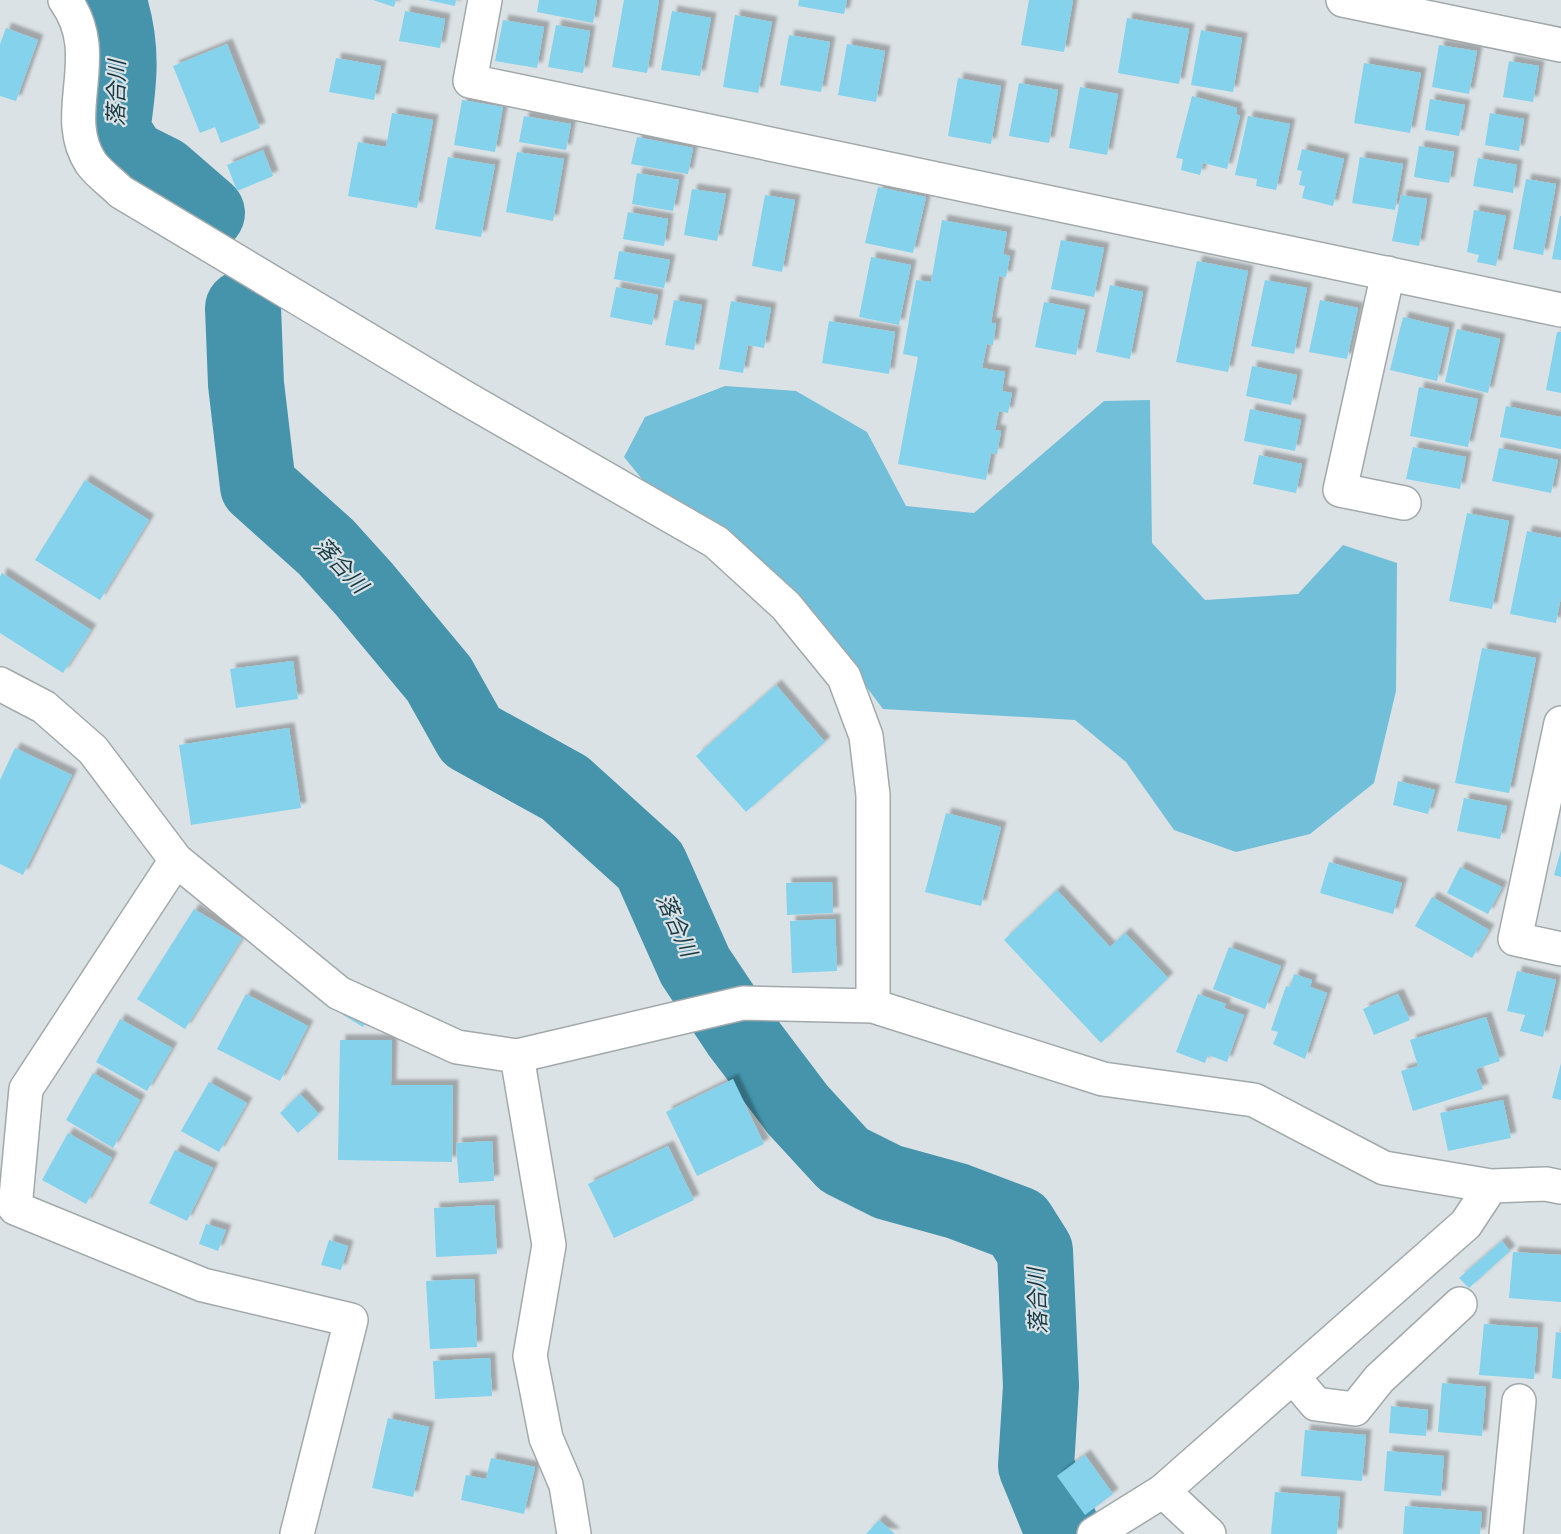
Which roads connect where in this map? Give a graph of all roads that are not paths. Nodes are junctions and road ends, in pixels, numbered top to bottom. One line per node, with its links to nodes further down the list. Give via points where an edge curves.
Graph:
1 (65, 0): 12 (street, via 76,15 85,59 77,125 91,163 122,192 450,389 716,542 786,606 844,677 866,736 873,795)
2 (485, 0): 5 (street, via 470,81)
3 (1343, 0): 4 (street)
4 (1561, 45)
5 (1388, 273): 6 (street); 7 (street, via 1340,490)
6 (1561, 310)
7 (1404, 503)
8 (0, 684): 10 (street, via 44,707 93,750)
9 (1561, 723): 11 (street, via 1515,939)
10 (176, 860): 13 (street, via 339,993 457,1047); 20 (street, via 26,1089 15,1208 203,1285 351,1320)
11 (1561, 949)
12 (873, 1006): 13 (street, via 743,1003); 14 (street, via 1103,1079 1254,1100 1384,1168)
13 (517, 1056): 21 (street, via 549,1245 530,1356 546,1438 566,1485)
14 (1491, 1186): 15 (street); 17 (street, via 1466,1224)
15 (1561, 1187)
16 (1460, 1304): 17 (street, via 1378,1379 1355,1409 1316,1404)
17 (1293, 1377): 19 (street)
18 (1519, 1401): 24 (street)
19 (1163, 1491): 22 (street); 23 (street)
20 (297, 1534)
21 (574, 1534)
22 (1094, 1534)
23 (1209, 1534)
24 (1506, 1534)

